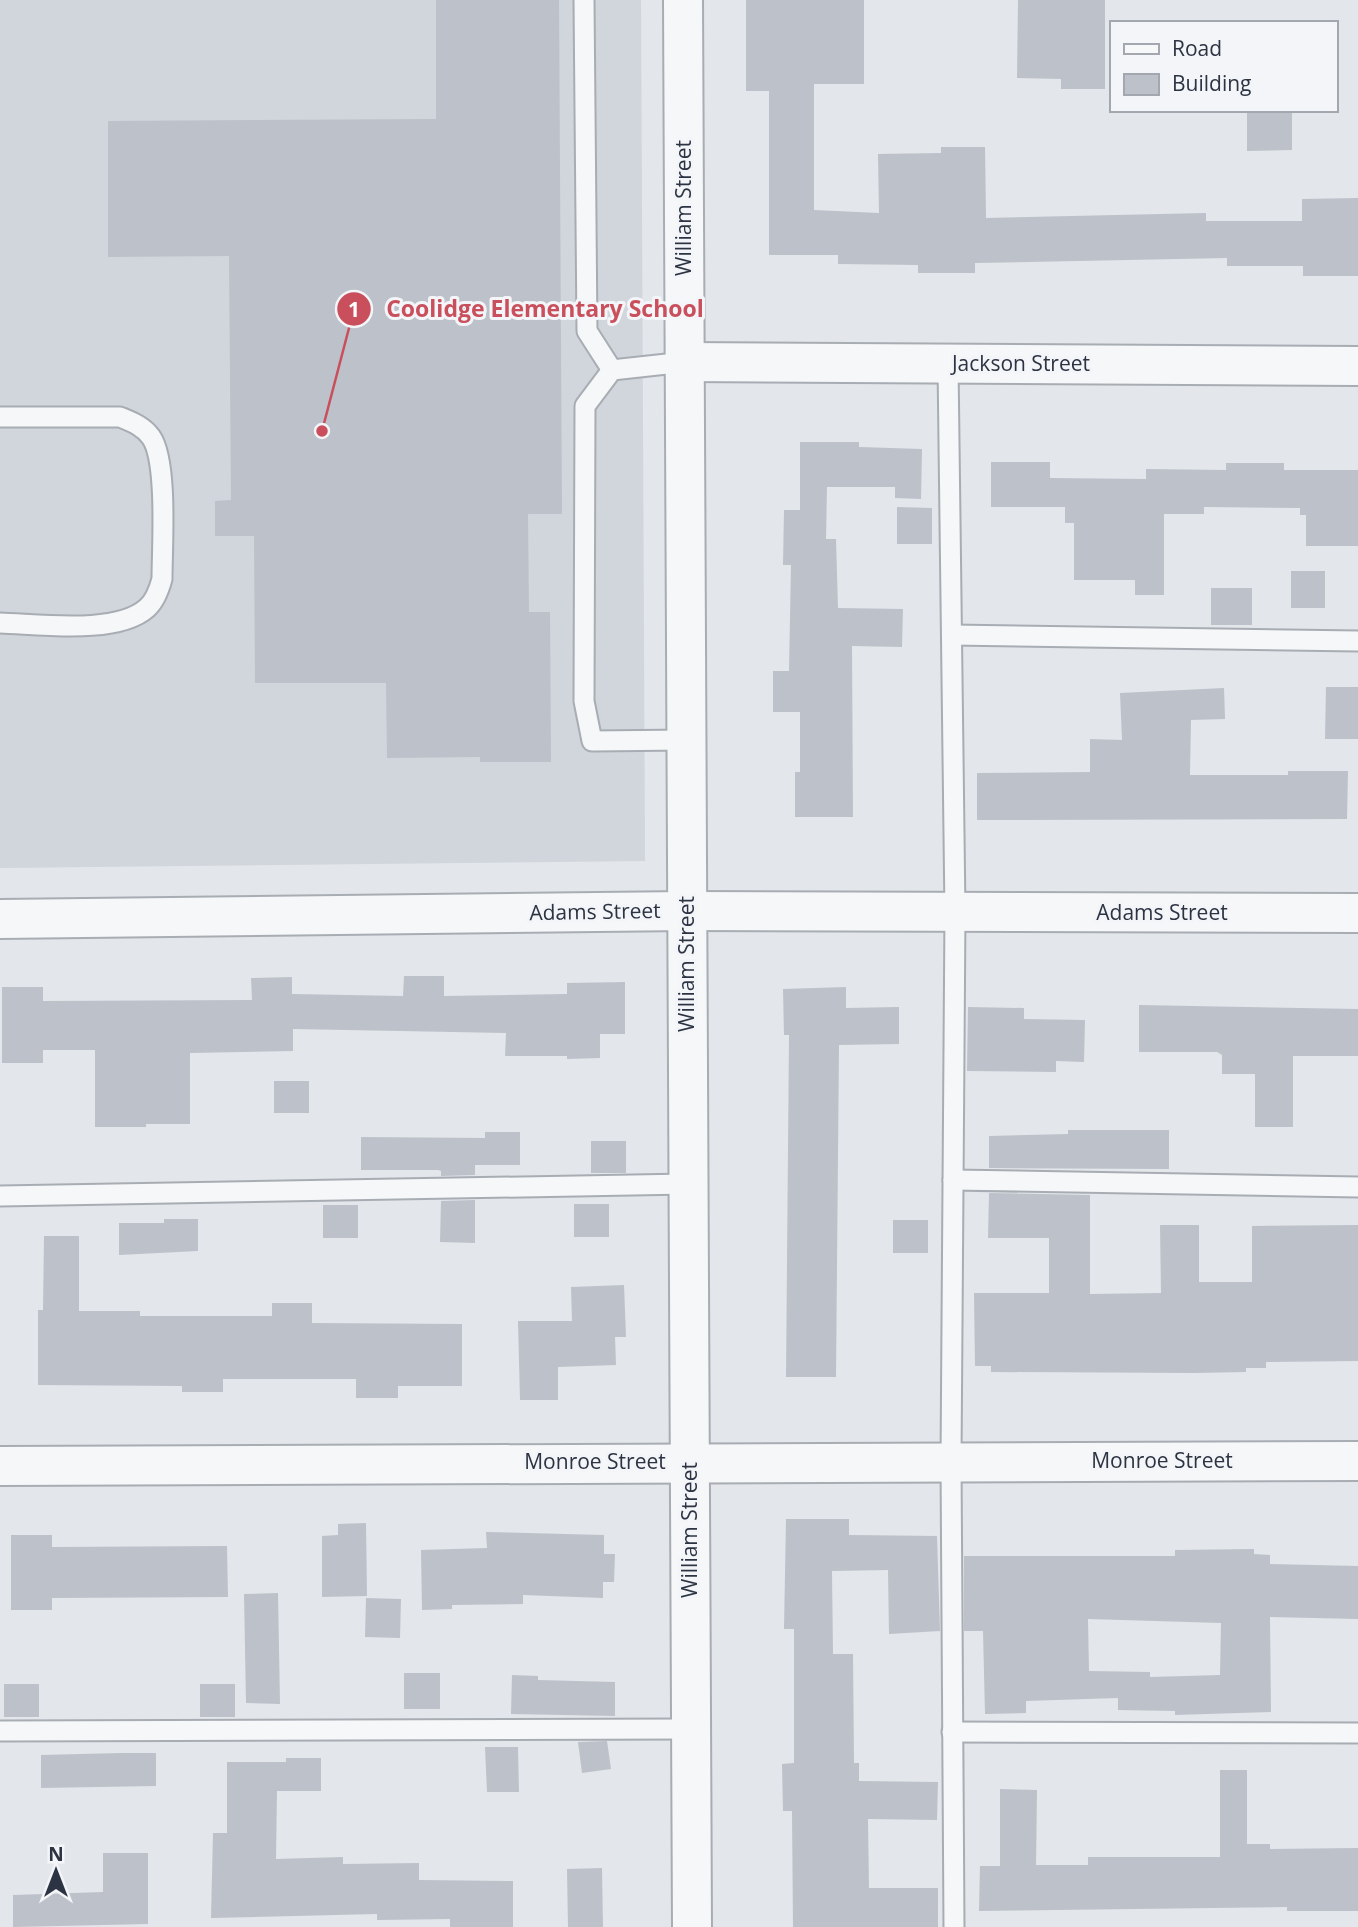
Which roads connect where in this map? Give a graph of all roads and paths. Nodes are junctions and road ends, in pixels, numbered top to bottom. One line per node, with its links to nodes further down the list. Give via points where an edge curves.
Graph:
1 (584, 0): 6 (lane, via 587,331)
2 (682, 0): 3 (street, William Street)
3 (685, 362): 4 (street, Jackson Street); 6 (lane); 11 (street, William Street)
4 (948, 364): 5 (street, Jackson Street); 9 (lane)
5 (1358, 366)
6 (612, 370): 11 (lane, via 585,406 584,701 592,741)
7 (0, 417): 8 (lane, via 120,417 137,423 150,435 161,462 162,579 147,608 128,620 109,624)
8 (0, 623)
9 (952, 635): 10 (lane); 13 (lane)
10 (1358, 641)
11 (686, 740): 12 (street, William Street)
12 (687, 911): 13 (street, Adams Street); 15 (street, Adams Street); 17 (street, William Street)
13 (955, 912): 14 (street, Adams Street); 16 (lane)
14 (1358, 914)
15 (0, 919)
16 (953, 1180): 18 (lane); 21 (lane)
17 (688, 1184): 19 (lane); 20 (street, William Street)
18 (1358, 1188)
19 (0, 1196)
20 (690, 1461): 21 (street, Monroe Street); 23 (street, Monroe Street); 24 (street, William Street)
21 (951, 1461): 22 (street, Monroe Street); 26 (lane)
22 (1358, 1461)
23 (0, 1465)
24 (691, 1728): 25 (lane); 28 (street, William Street)
25 (0, 1731)
26 (953, 1732): 27 (lane); 29 (lane)
27 (1358, 1733)
28 (692, 1927)
29 (954, 1927)

